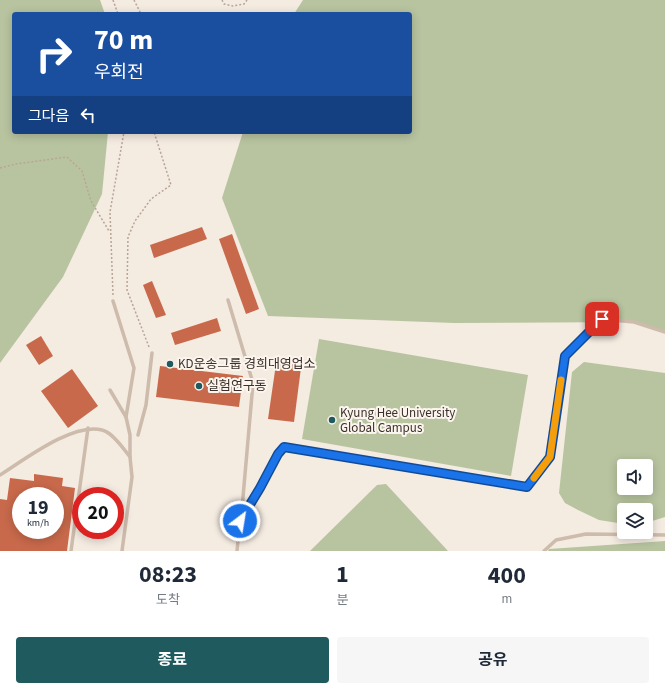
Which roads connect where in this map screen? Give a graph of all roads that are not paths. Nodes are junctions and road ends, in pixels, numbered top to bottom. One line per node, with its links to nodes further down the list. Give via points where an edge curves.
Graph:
1 (228, 300): 11 (lane, via 253,383)
2 (113, 301): 6 (lane, via 134,368)
3 (665, 332): 11 (lane, via 634,322 602,319 565,356 550,457 527,487 284,447)
4 (152, 353): 8 (lane, via 146,405)
5 (110, 390): 6 (lane)
6 (126, 417): 9 (lane, via 130,434)
7 (88, 428): 9 (lane, via 103,430 117,441); 10 (lane, via 60,438); 13 (lane)
8 (138, 435)
9 (130, 457): 14 (lane, via 132,477)
10 (0, 475)
11 (240, 521): 15 (lane)
12 (665, 535): 16 (lane, via 586,534 556,540)
13 (71, 551)
14 (122, 551)
15 (237, 551)
16 (544, 551)

